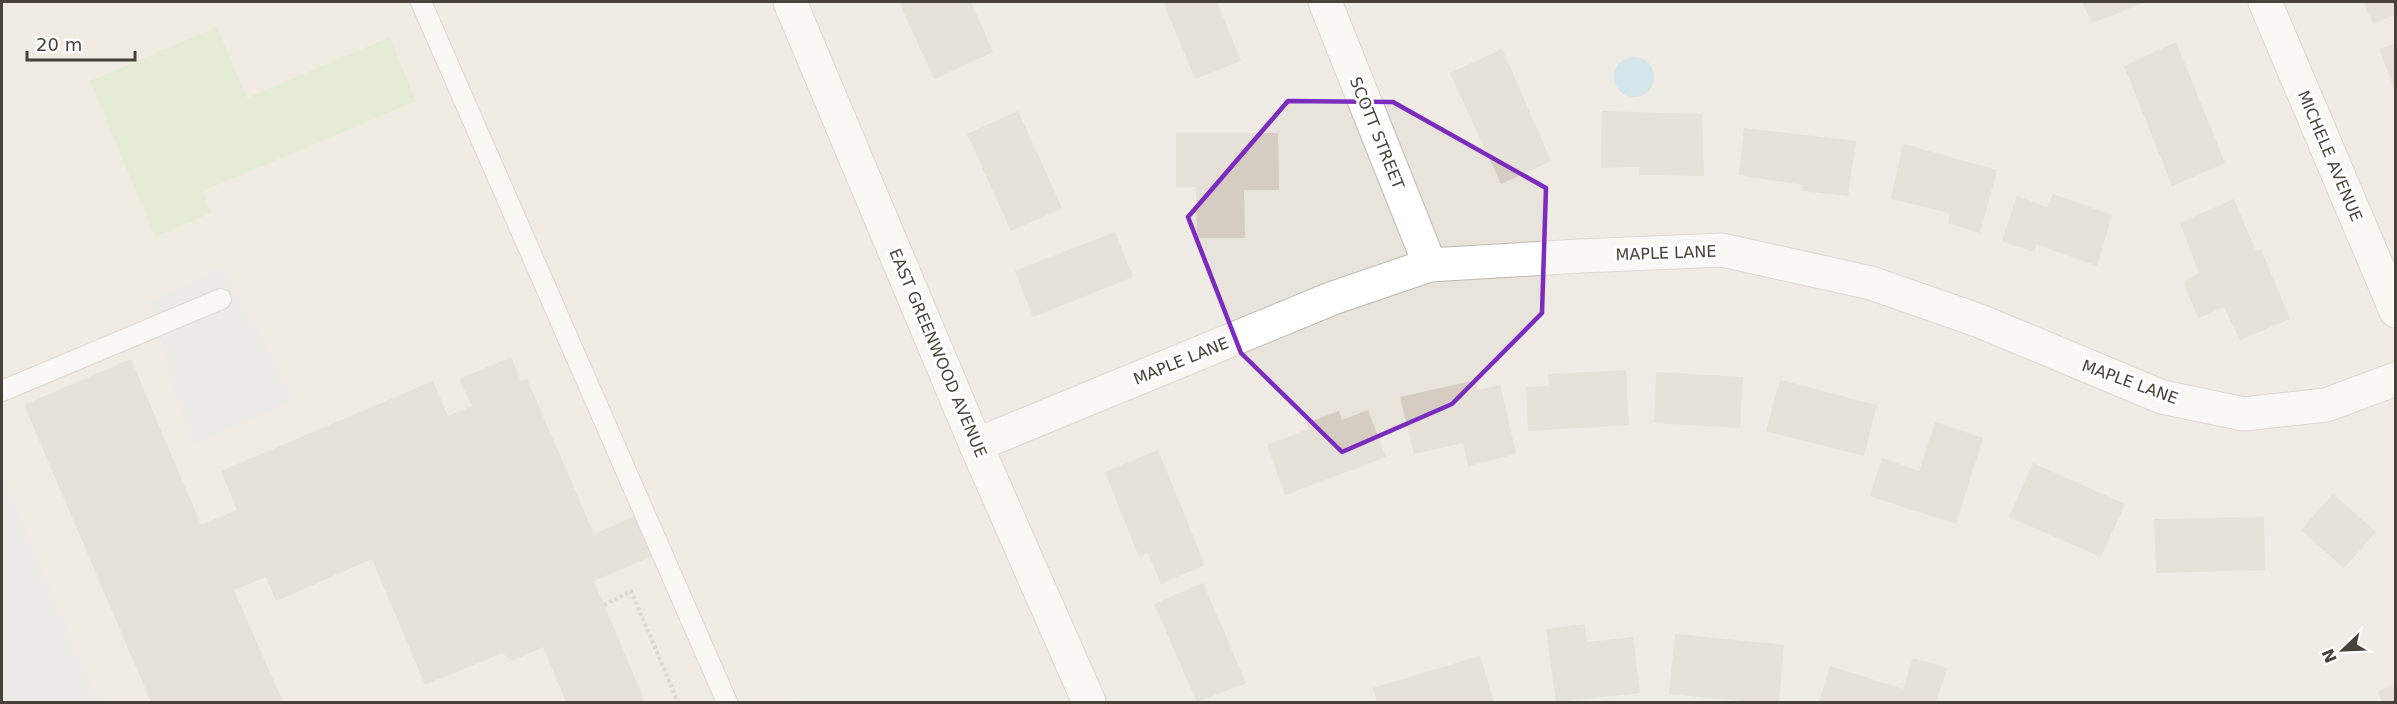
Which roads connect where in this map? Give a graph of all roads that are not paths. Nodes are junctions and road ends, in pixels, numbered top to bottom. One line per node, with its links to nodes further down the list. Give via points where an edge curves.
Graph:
1 (421, 2): 11 (lane)
2 (790, 2): 10 (street, EAST GREENWOOD AVENUE)
3 (1325, 2): 5 (street, SCOTT STREET)
4 (2265, 2): 7 (street, MICHELE AVENUE)
5 (1430, 265): 8 (street, MAPLE LANE, via 1722,250 1871,283 1980,321 2162,397 2244,414 2326,405); 10 (street, MAPLE LANE, via 1334,298)
6 (221, 299): 9 (lane)
7 (2396, 311)
8 (2396, 379)
9 (2, 391)
10 (976, 446): 12 (street, EAST GREENWOOD AVENUE)
11 (727, 702)
12 (1089, 702)

